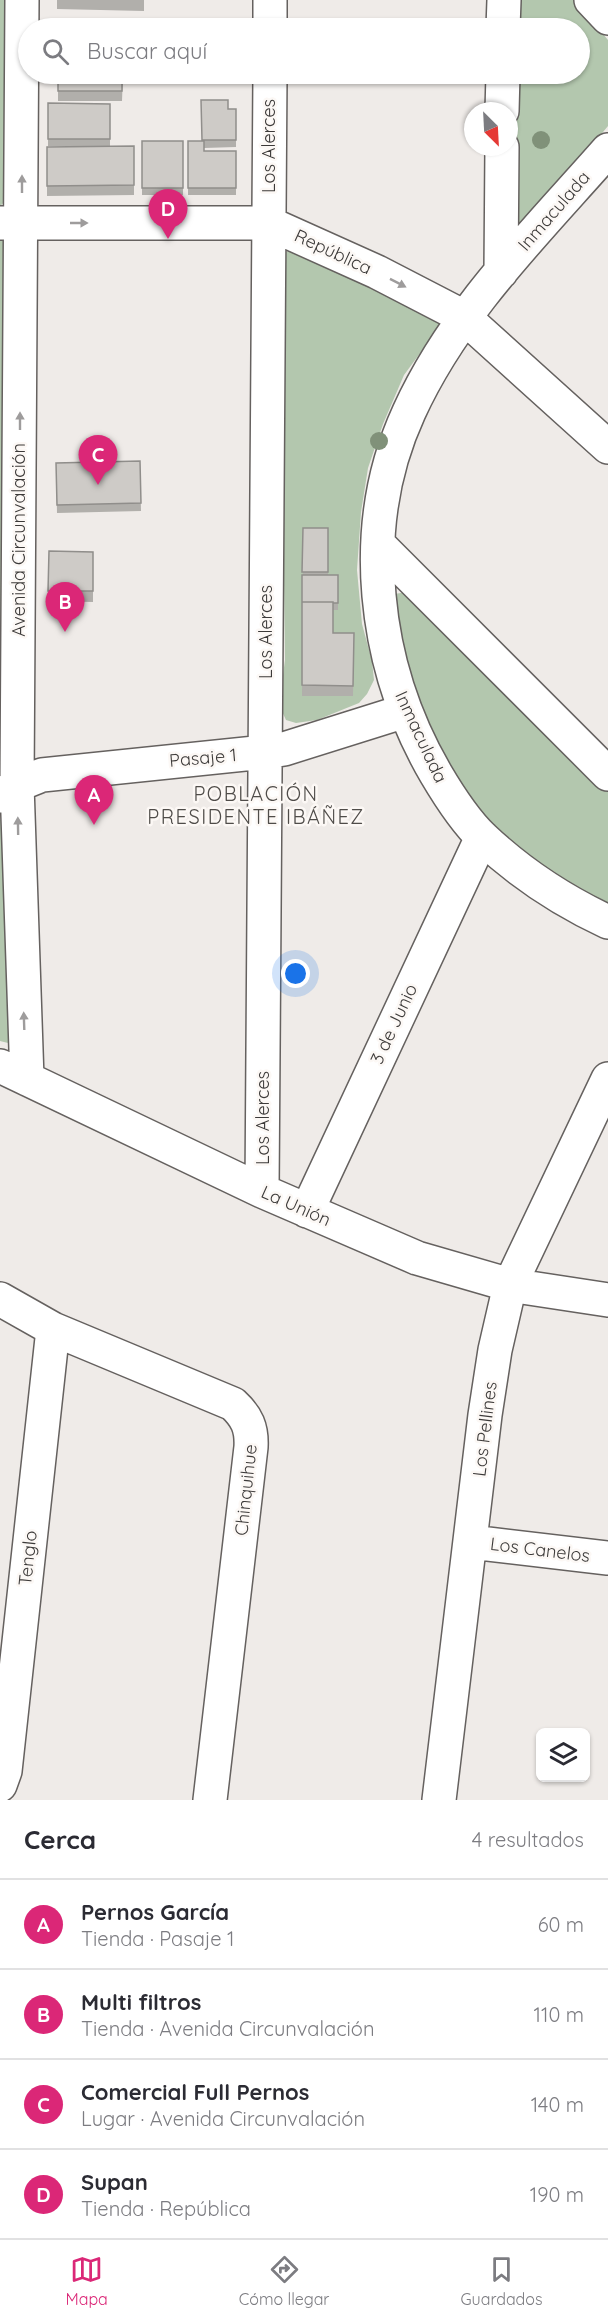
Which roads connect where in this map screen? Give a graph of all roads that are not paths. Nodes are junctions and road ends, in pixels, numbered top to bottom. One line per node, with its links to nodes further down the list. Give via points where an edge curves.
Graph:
1 (22, 0): 5 (street, Avenida Circunvalación, one-way to 1)
2 (270, 0): 6 (street)
3 (504, 0): 7 (street)
4 (591, 0): 8 (street)
5 (21, 18)
6 (270, 18)
7 (503, 18)
8 (608, 18)
9 (18, 81): 15 (street, Avenida Circunvalación, one-way to 9)
10 (270, 84): 16 (street, Los Alerces)
11 (503, 84): 12 (street)
12 (502, 102)
13 (608, 150): 17 (street, Inmaculada)
14 (502, 156): 17 (street, Inmaculada)
15 (11, 223): 16 (street, República, one-way to 16); 24 (street, Avenida Circunvalación, one-way to 15)
16 (268, 223): 18 (street, República, one-way to 18); 22 (street, Los Alerces)
17 (501, 272): 18 (street, Inmaculada)
18 (464, 317): 19 (street, República); 20 (street, Inmaculada, via 429,372 399,436 386,479)
19 (608, 447)
20 (379, 545): 21 (street, Inmaculada, via 384,638); 23 (street)
21 (405, 711): 22 (street, Pasaje 1); 25 (street, Inmaculada, via 448,795)
22 (265, 752): 24 (street, Pasaje 1, via 56,772); 29 (street, Los Alerces)
23 (608, 774)
24 (8, 791): 27 (street, Avenida Circunvalación, one-way to 24)
25 (482, 837): 26 (street, Inmaculada, via 532,878); 30 (street, 3 de Junio)
26 (608, 922)
27 (14, 1072): 29 (street, La Unión)
28 (608, 1079): 31 (street, Los Pellines)
29 (262, 1191): 30 (street, La Unión)
30 (307, 1211): 31 (street, La Unión, via 417,1258)
31 (510, 1285): 33 (street, La Unión); 35 (street, Los Pellines, via 485,1415)
32 (0, 1299): 34 (street, Chinquihue)
33 (608, 1300)
34 (53, 1329): 37 (street, Tenglo, via 5,1771); 38 (street, Chinquihue, via 233,1404 249,1424 251,1447)
35 (471, 1542): 36 (street, Los Canelos); 39 (street, Los Pellines)
36 (608, 1558)
37 (0, 1785)
38 (210, 1800)
39 (439, 1800)

